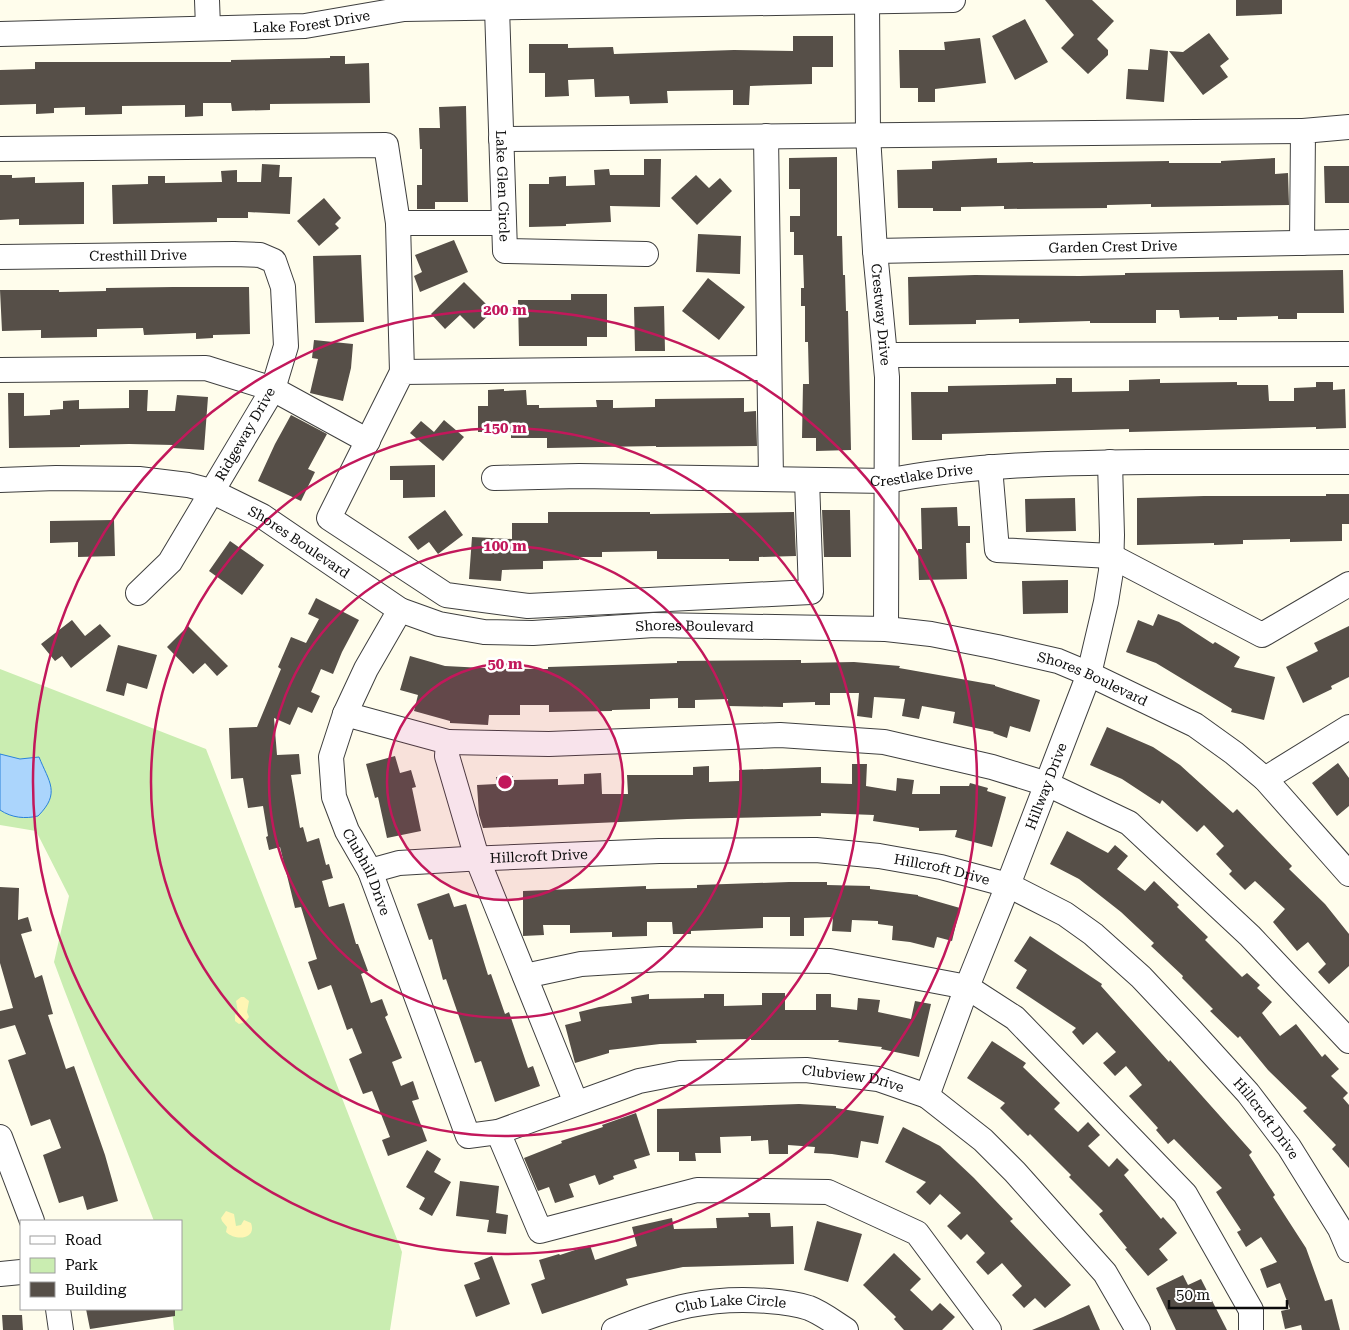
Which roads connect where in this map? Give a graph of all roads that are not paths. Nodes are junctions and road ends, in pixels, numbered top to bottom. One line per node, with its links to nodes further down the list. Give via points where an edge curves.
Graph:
1 (206, 0): 5 (street)
2 (952, 0): 3 (street, Lake Forest Drive)
3 (867, 1): 4 (street, Lake Forest Drive); 9 (street, Crestway Drive)
4 (497, 8): 5 (street, Lake Forest Drive, via 404,9 305,26); 11 (street, Lake Glen Circle)
5 (208, 27): 6 (street, Lake Forest Drive)
6 (0, 34)
7 (1349, 127): 8 (street)
8 (1303, 131): 9 (street); 16 (street)
9 (868, 135): 10 (street); 17 (street, Crestway Drive)
10 (766, 136): 11 (street); 23 (street)
11 (501, 139): 13 (street, Lake Glen Circle)
12 (0, 149): 14 (street, via 386,145)
13 (503, 223): 14 (street); 18 (street, Lake Glen Circle, via 505,251)
14 (398, 224): 25 (street)
15 (1349, 242): 16 (street, Garden Crest Drive)
16 (1302, 243): 17 (street, Garden Crest Drive)
17 (875, 251): 22 (street, Crestway Drive)
18 (646, 254)
19 (0, 256): 20 (street, Cresthill Drive, via 234,254 260,255)
20 (274, 261): 26 (street, Ridgeway Drive, via 283,288 286,346)
21 (1349, 354): 22 (street)
22 (885, 355): 35 (street, Crestway Drive)
23 (770, 368): 25 (street); 32 (street)
24 (0, 370): 26 (street, via 206,368)
25 (402, 372): 27 (street)
26 (273, 389): 27 (street); 36 (street, Ridgeway Drive)
27 (368, 441): 34 (street, via 329,518 446,595 528,606 811,592)
28 (1110, 462): 29 (street, Crestlake Drive); 30 (street, Crestlake Drive); 37 (street, Hillway Drive)
29 (1349, 462)
30 (990, 467): 35 (street, Crestlake Drive); 37 (street, via 997,550)
31 (494, 478): 32 (street, Crestlake Drive)
32 (771, 479): 34 (street, Crestlake Drive)
33 (0, 480): 36 (street, Shores Boulevard, via 139,479)
34 (807, 480): 35 (street, Crestlake Drive)
35 (887, 480): 41 (street, Crestway Drive)
36 (212, 491): 39 (street, Ridgeway Drive, via 170,562); 40 (street, Shores Boulevard, via 262,516)
37 (1111, 556): 38 (street, via 1262,635); 42 (street, Hillway Drive, via 1106,602)
38 (1349, 584)
39 (138, 593)
40 (400, 610): 41 (street, Shores Boulevard, via 439,624 484,632 533,633 654,625); 43 (street, Clubhill Drive)
41 (886, 629): 42 (street, Shores Boulevard, via 997,647 1058,662)
42 (1089, 674): 46 (street, Shores Boulevard, via 1195,725); 47 (street, Hillway Drive)
43 (345, 714): 45 (street); 49 (street, Clubhill Drive, via 331,757 334,796 347,831)
44 (1348, 730): 46 (street)
45 (448, 742): 47 (street, via 549,744 780,735 884,742 992,767); 48 (street, via 447,756)
46 (1266, 779): 50 (street, Shores Boulevard)
47 (1047, 784): 51 (street, Hillway Drive); 54 (street, via 1129,823 1250,936)
48 (477, 858): 49 (street, Hillcroft Drive, via 399,863); 51 (street, Hillcroft Drive, via 659,850 816,850 941,866); 52 (street)
49 (370, 871): 58 (street, Clubhill Drive)
50 (1349, 874)
51 (1008, 885): 53 (street, Hillway Drive); 61 (street, Hillcroft Drive, via 1065,914 1093,934 1189,1028 1248,1093 1289,1147 1340,1229)
52 (525, 976): 53 (street, via 581,964 662,959 830,961); 56 (street)
53 (967, 988): 55 (street, Hillway Drive); 70 (street, via 1015,1018 1185,1194 1251,1310)
54 (1349, 1041)
55 (927, 1096): 56 (street, Clubview Drive, via 878,1079 806,1070 680,1073 639,1081); 69 (street, Clubview Drive, via 984,1140 1015,1172 1105,1273)
56 (576, 1103): 57 (street, Clubview Drive)
57 (498, 1132): 58 (street, Clubview Drive); 68 (street, via 540,1231 697,1190 828,1192 917,1233)
58 (468, 1136)
59 (0, 1137): 60 (street)
60 (32, 1220)
61 (1349, 1250)
62 (20, 1272): 63 (street)
63 (0, 1274)
64 (58, 1310): 65 (street)
65 (61, 1330)
66 (614, 1330): 67 (street, Club Lake Circle, via 685,1305 740,1299 810,1308)
67 (846, 1330)
68 (989, 1330)
69 (1138, 1330)
70 (1251, 1330)

